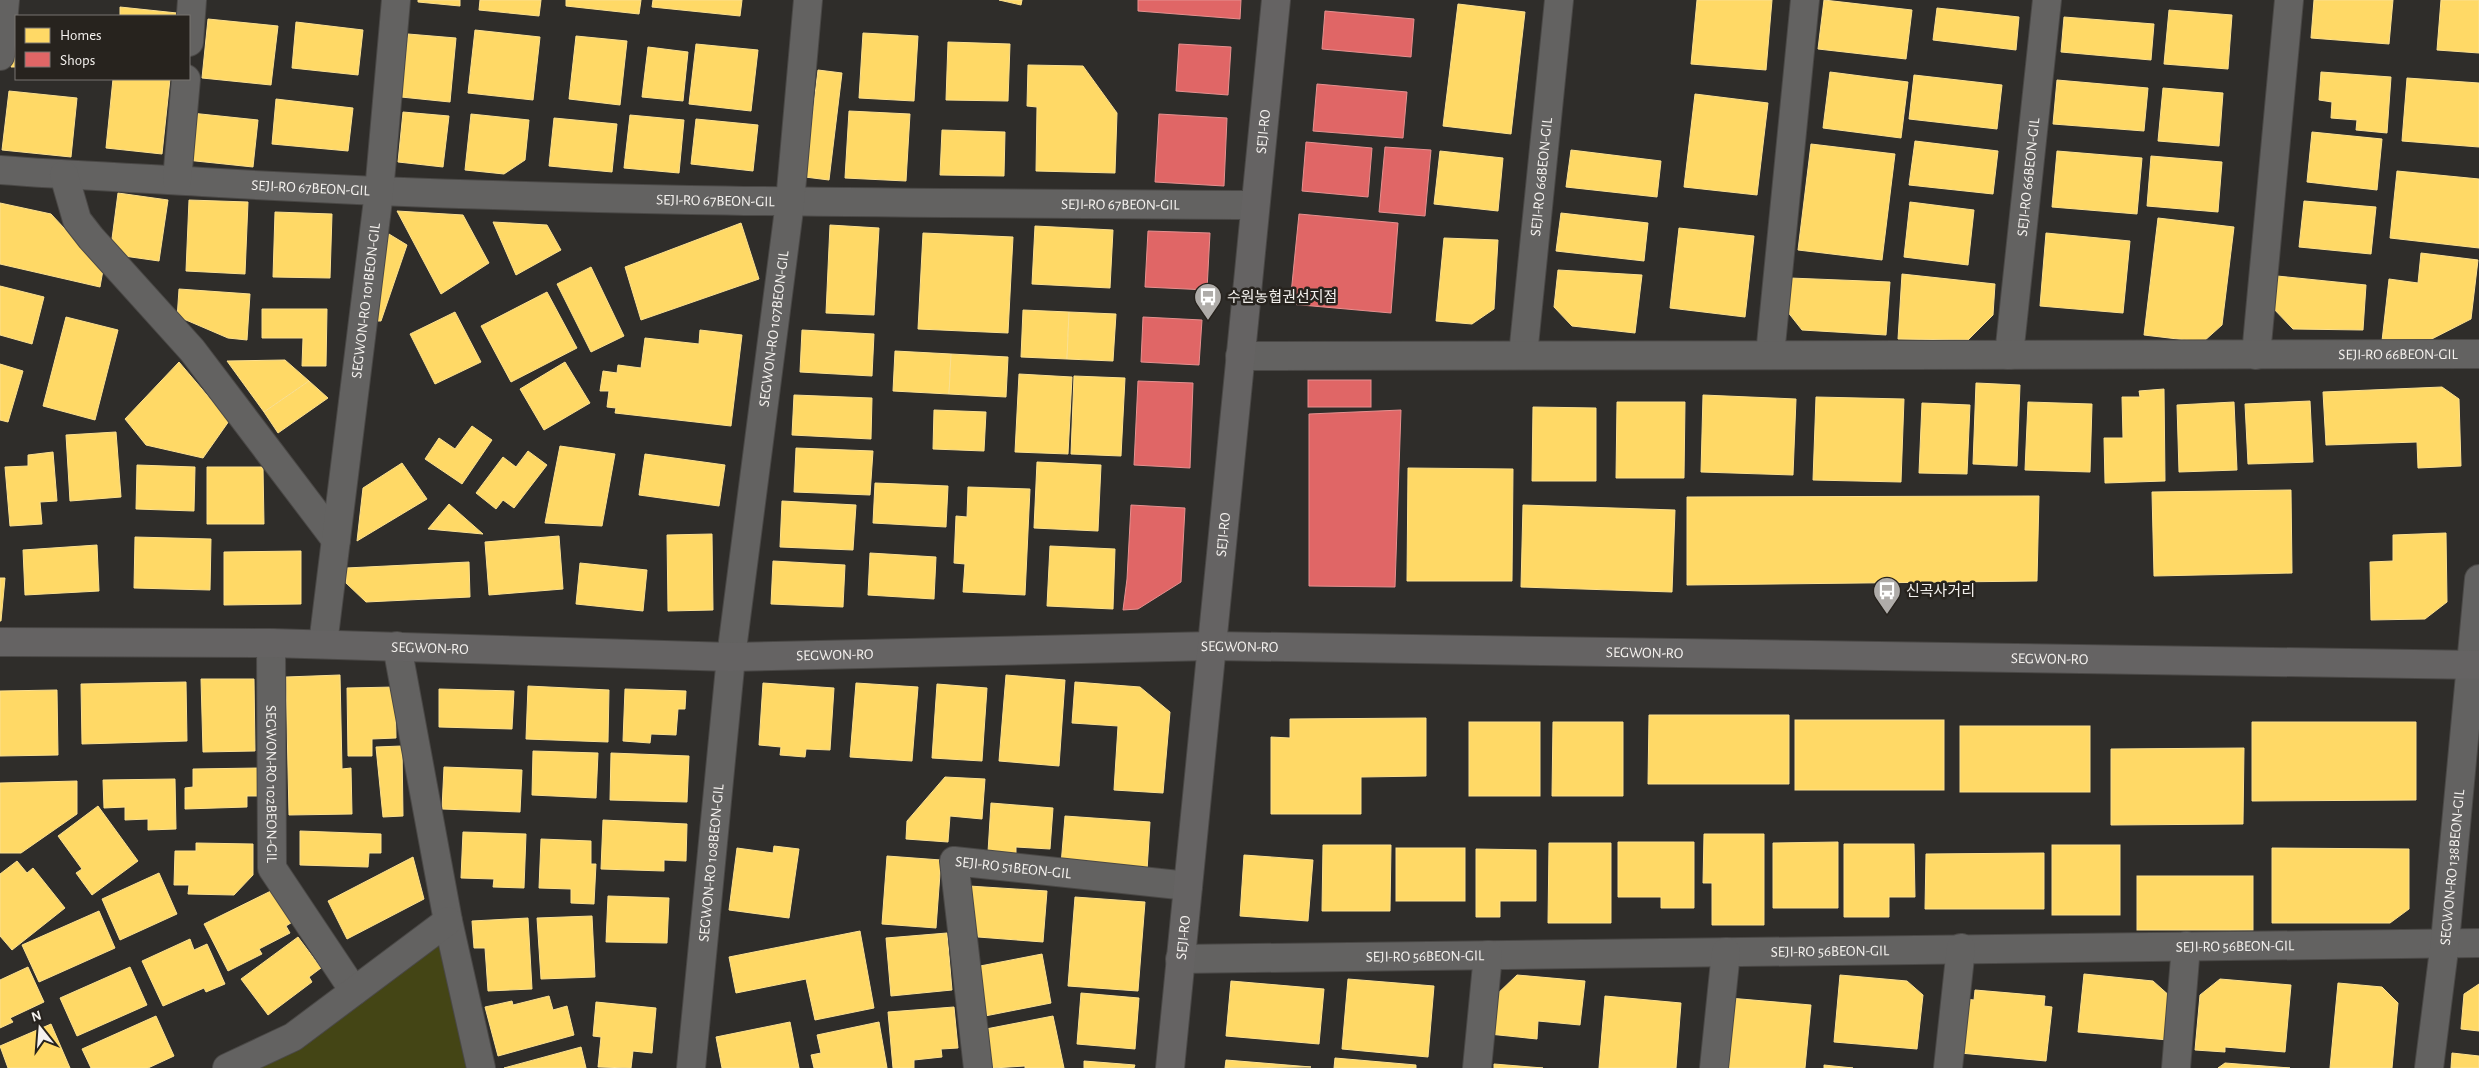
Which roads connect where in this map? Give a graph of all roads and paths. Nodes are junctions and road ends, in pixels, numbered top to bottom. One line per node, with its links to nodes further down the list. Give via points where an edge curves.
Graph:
1 (5, 0): 11 (street)
2 (192, 0): 10 (street)
3 (396, 0): 16 (street, SEGWON-RO 101BEON-GIL)
4 (808, 0): 17 (street, SEGWON-RO 107BEON-GIL)
5 (1276, 0): 18 (street, SEJI-RO)
6 (1559, 0): 21 (street, SEJI-RO 66BEON-GIL)
7 (1805, 0): 22 (street)
8 (2047, 0): 23 (street, SEJI-RO 66BEON-GIL)
9 (2289, 0): 19 (street)
10 (190, 28)
11 (0, 56)
12 (186, 80): 15 (street)
13 (0, 170): 14 (street, SEJI-RO 67BEON-GIL)
14 (64, 176): 15 (street, SEJI-RO 67BEON-GIL); 25 (street, via 77,220 192,350)
15 (177, 180): 16 (street, SEJI-RO 67BEON-GIL)
16 (379, 192): 17 (street, SEJI-RO 67BEON-GIL); 25 (street, SEGWON-RO 101BEON-GIL)
17 (790, 202): 18 (street, SEJI-RO 67BEON-GIL); 32 (street, SEGWON-RO 107BEON-GIL)
18 (1255, 206): 24 (street, SEJI-RO)
19 (2256, 354): 20 (street, SEJI-RO 66BEON-GIL); 23 (street, SEJI-RO 66BEON-GIL)
20 (2479, 354)
21 (1522, 355): 22 (street, SEJI-RO 66BEON-GIL); 24 (street, SEJI-RO 66BEON-GIL)
22 (1770, 355): 23 (street, SEJI-RO 66BEON-GIL)
23 (2009, 355)
24 (1240, 356): 31 (street, SEJI-RO)
25 (336, 540): 29 (street, SEGWON-RO 101BEON-GIL)
26 (2479, 579): 33 (street, SEGWON-RO 138BEON-GIL)
27 (0, 642): 28 (street, SEGWON-RO)
28 (271, 643): 29 (street, SEGWON-RO); 43 (street, SEGWON-RO 102BEON-GIL, via 272,868)
29 (323, 644): 30 (street, SEGWON-RO)
30 (397, 646): 32 (street, SEGWON-RO); 35 (street)
31 (1212, 646): 32 (street, SEGWON-RO); 33 (street, SEGWON-RO); 34 (street, SEJI-RO)
32 (730, 657): 46 (street, SEGWON-RO 108BEON-GIL)
33 (2474, 665): 36 (street, SEGWON-RO 138BEON-GIL)
34 (1188, 886): 42 (street, SEJI-RO); 47 (street, SEJI-RO 51BEON-GIL, via 954,861)
35 (448, 921): 43 (street); 45 (street)
36 (2445, 942): 37 (street, SEJI-RO 56BEON-GIL); 38 (street, SEJI-RO 56BEON-GIL); 53 (street, SEGWON-RO 138BEON-GIL)
37 (2479, 943)
38 (2186, 946): 39 (street, SEJI-RO 56BEON-GIL); 52 (street)
39 (1961, 948): 40 (street, SEJI-RO 56BEON-GIL); 51 (street)
40 (1726, 952): 41 (street, SEJI-RO 56BEON-GIL); 50 (street)
41 (1488, 955): 42 (street, SEJI-RO 56BEON-GIL); 49 (street)
42 (1180, 959): 48 (street, SEJI-RO)
43 (354, 991): 44 (street, via 292,1037)
44 (227, 1068)
45 (481, 1068)
46 (690, 1068)
47 (978, 1068)
48 (1170, 1068)
49 (1477, 1068)
50 (1714, 1068)
51 (1948, 1068)
52 (2176, 1068)
53 (2429, 1068)

